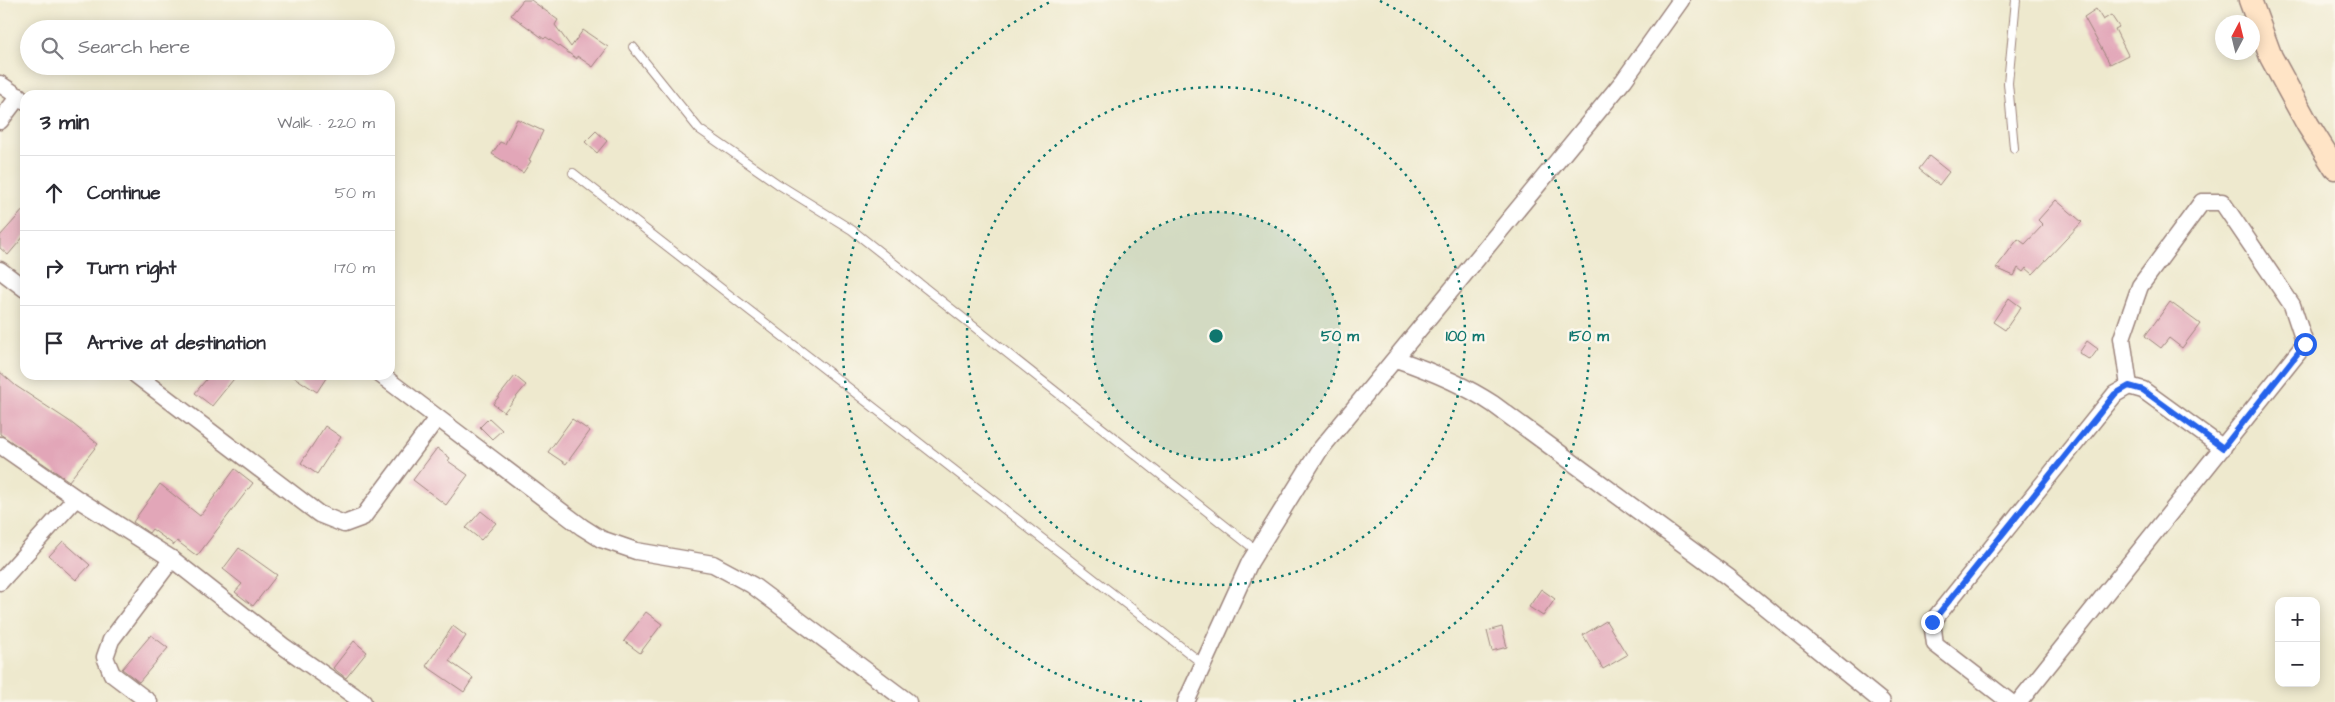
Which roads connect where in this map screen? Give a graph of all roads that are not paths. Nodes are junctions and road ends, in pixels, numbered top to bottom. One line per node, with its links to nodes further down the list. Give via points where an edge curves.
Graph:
1 (1681, 0): 14 (street, via 1624,80)
2 (2016, 0): 9 (lane, via 2008,83)
3 (2250, 0): 10 (street, via 2271,57)
4 (633, 47): 22 (lane, via 699,129 852,230)
5 (0, 84): 6 (street)
6 (20, 97)
7 (20, 100): 8 (street)
8 (0, 121)
9 (2014, 148)
10 (2335, 168)
11 (573, 173): 25 (lane)
12 (0, 270): 13 (street)
13 (20, 285)
14 (1396, 359): 22 (street, via 1319,451); 30 (street, via 1444,376 1493,404 1728,577)
15 (143, 380): 18 (street, via 319,514 344,524 363,517)
16 (388, 380): 18 (street)
17 (2129, 386): 20 (street, via 2143,390); 20 (street, via 2122,338 2140,286 2202,202 2222,202 2292,305 2305,344); 31 (street, via 2115,394 1932,622 1935,644)
18 (437, 418): 28 (street, via 601,539 636,551 713,564 752,585)
19 (0, 445): 21 (street)
20 (2223, 448): 32 (street)
21 (76, 498): 23 (street); 24 (street)
22 (1257, 552): 25 (street)
23 (172, 559): 26 (street, via 112,640 105,657 112,674); 27 (street, via 283,646)
24 (0, 582)
25 (1204, 664): 29 (street)
26 (149, 702)
27 (363, 702)
28 (908, 702)
29 (1186, 702)
30 (1882, 702)
31 (2010, 702)
32 (2019, 702)

